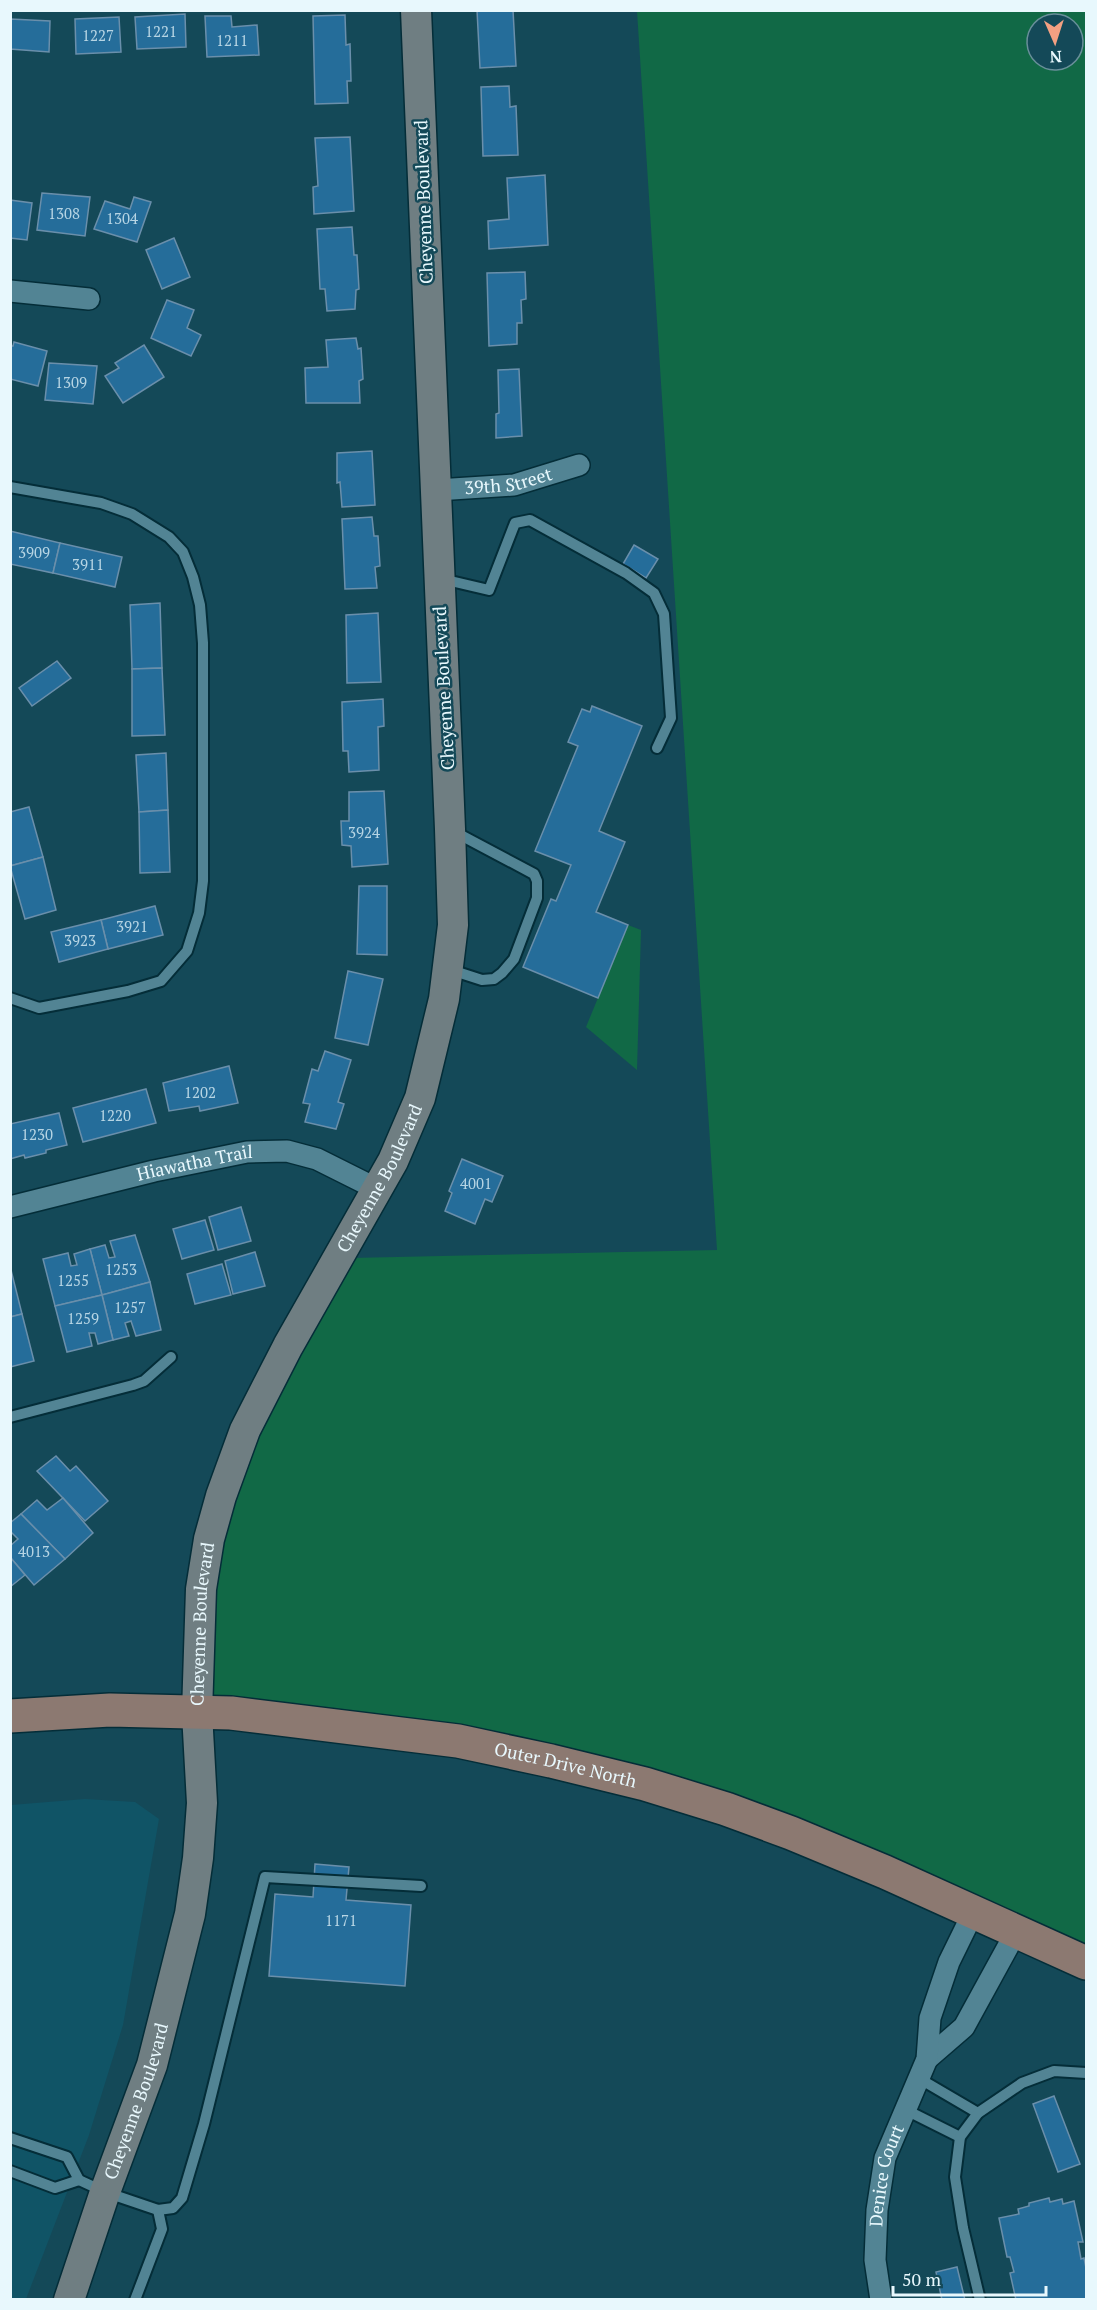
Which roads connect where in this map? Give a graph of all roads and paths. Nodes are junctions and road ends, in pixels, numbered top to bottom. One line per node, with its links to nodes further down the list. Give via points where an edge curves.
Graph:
1 (416, 10): 6 (street, Cheyenne Boulevard)
2 (10, 291): 3 (street)
3 (89, 299)
4 (579, 465): 6 (street, 39th Street, via 514,485)
5 (10, 486): 11 (lane, via 101,503 132,514 169,537 183,552 193,577 203,643 203,881 187,951 161,981 129,991 39,1008)
6 (437, 490): 7 (street, Cheyenne Boulevard)
7 (439, 579): 8 (lane, via 489,590 515,523 530,520 626,573 654,593 664,614 671,718); 9 (street, Cheyenne Boulevard)
8 (657, 748)
9 (450, 829): 10 (street, Cheyenne Boulevard, via 453,925); 10 (lane, via 534,874 538,890 514,960 502,973 494,979 482,980)
10 (448, 969): 12 (street, Cheyenne Boulevard, via 420,1098)
11 (10, 998)
12 (377, 1189): 13 (street, Hiawatha Trail, via 307,1156 287,1151 247,1152); 16 (street, Cheyenne Boulevard, via 245,1430 221,1496 201,1590)
13 (10, 1207)
14 (171, 1357): 15 (lane, via 144,1381)
15 (10, 1417)
16 (197, 1713): 17 (main road, Outer Drive North, via 110,1710); 19 (main road, Outer Drive North, via 243,1714 458,1741 645,1784 791,1833); 29 (street, Cheyenne Boulevard, via 202,1803 190,1914 152,2065)
17 (10, 1716)
18 (421, 1886): 30 (lane, via 266,1877 182,2198 173,2208)
19 (973, 1913): 20 (main road, Outer Drive North); 22 (street, Denice Court, via 949,1962 930,2018)
20 (1016, 1932): 21 (main road, Outer Drive North); 22 (street, Denice Court, via 964,2027)
21 (1086, 1963)
22 (923, 2069): 24 (street, Denice Court); 25 (lane)
23 (1086, 2073): 25 (lane, via 1054,2072 1022,2083)
24 (906, 2110): 27 (lane); 33 (street, Denice Court, via 885,2158 877,2210 874,2260)
25 (978, 2113): 27 (lane)
26 (10, 2138): 29 (lane, via 67,2157)
27 (960, 2138): 34 (lane, via 955,2177)
28 (10, 2171): 29 (lane, via 56,2188)
29 (92, 2186): 30 (lane); 31 (street, Cheyenne Boulevard)
30 (158, 2210): 32 (lane, via 162,2229)
31 (69, 2300)
32 (135, 2300)
33 (881, 2300)
34 (980, 2300)

